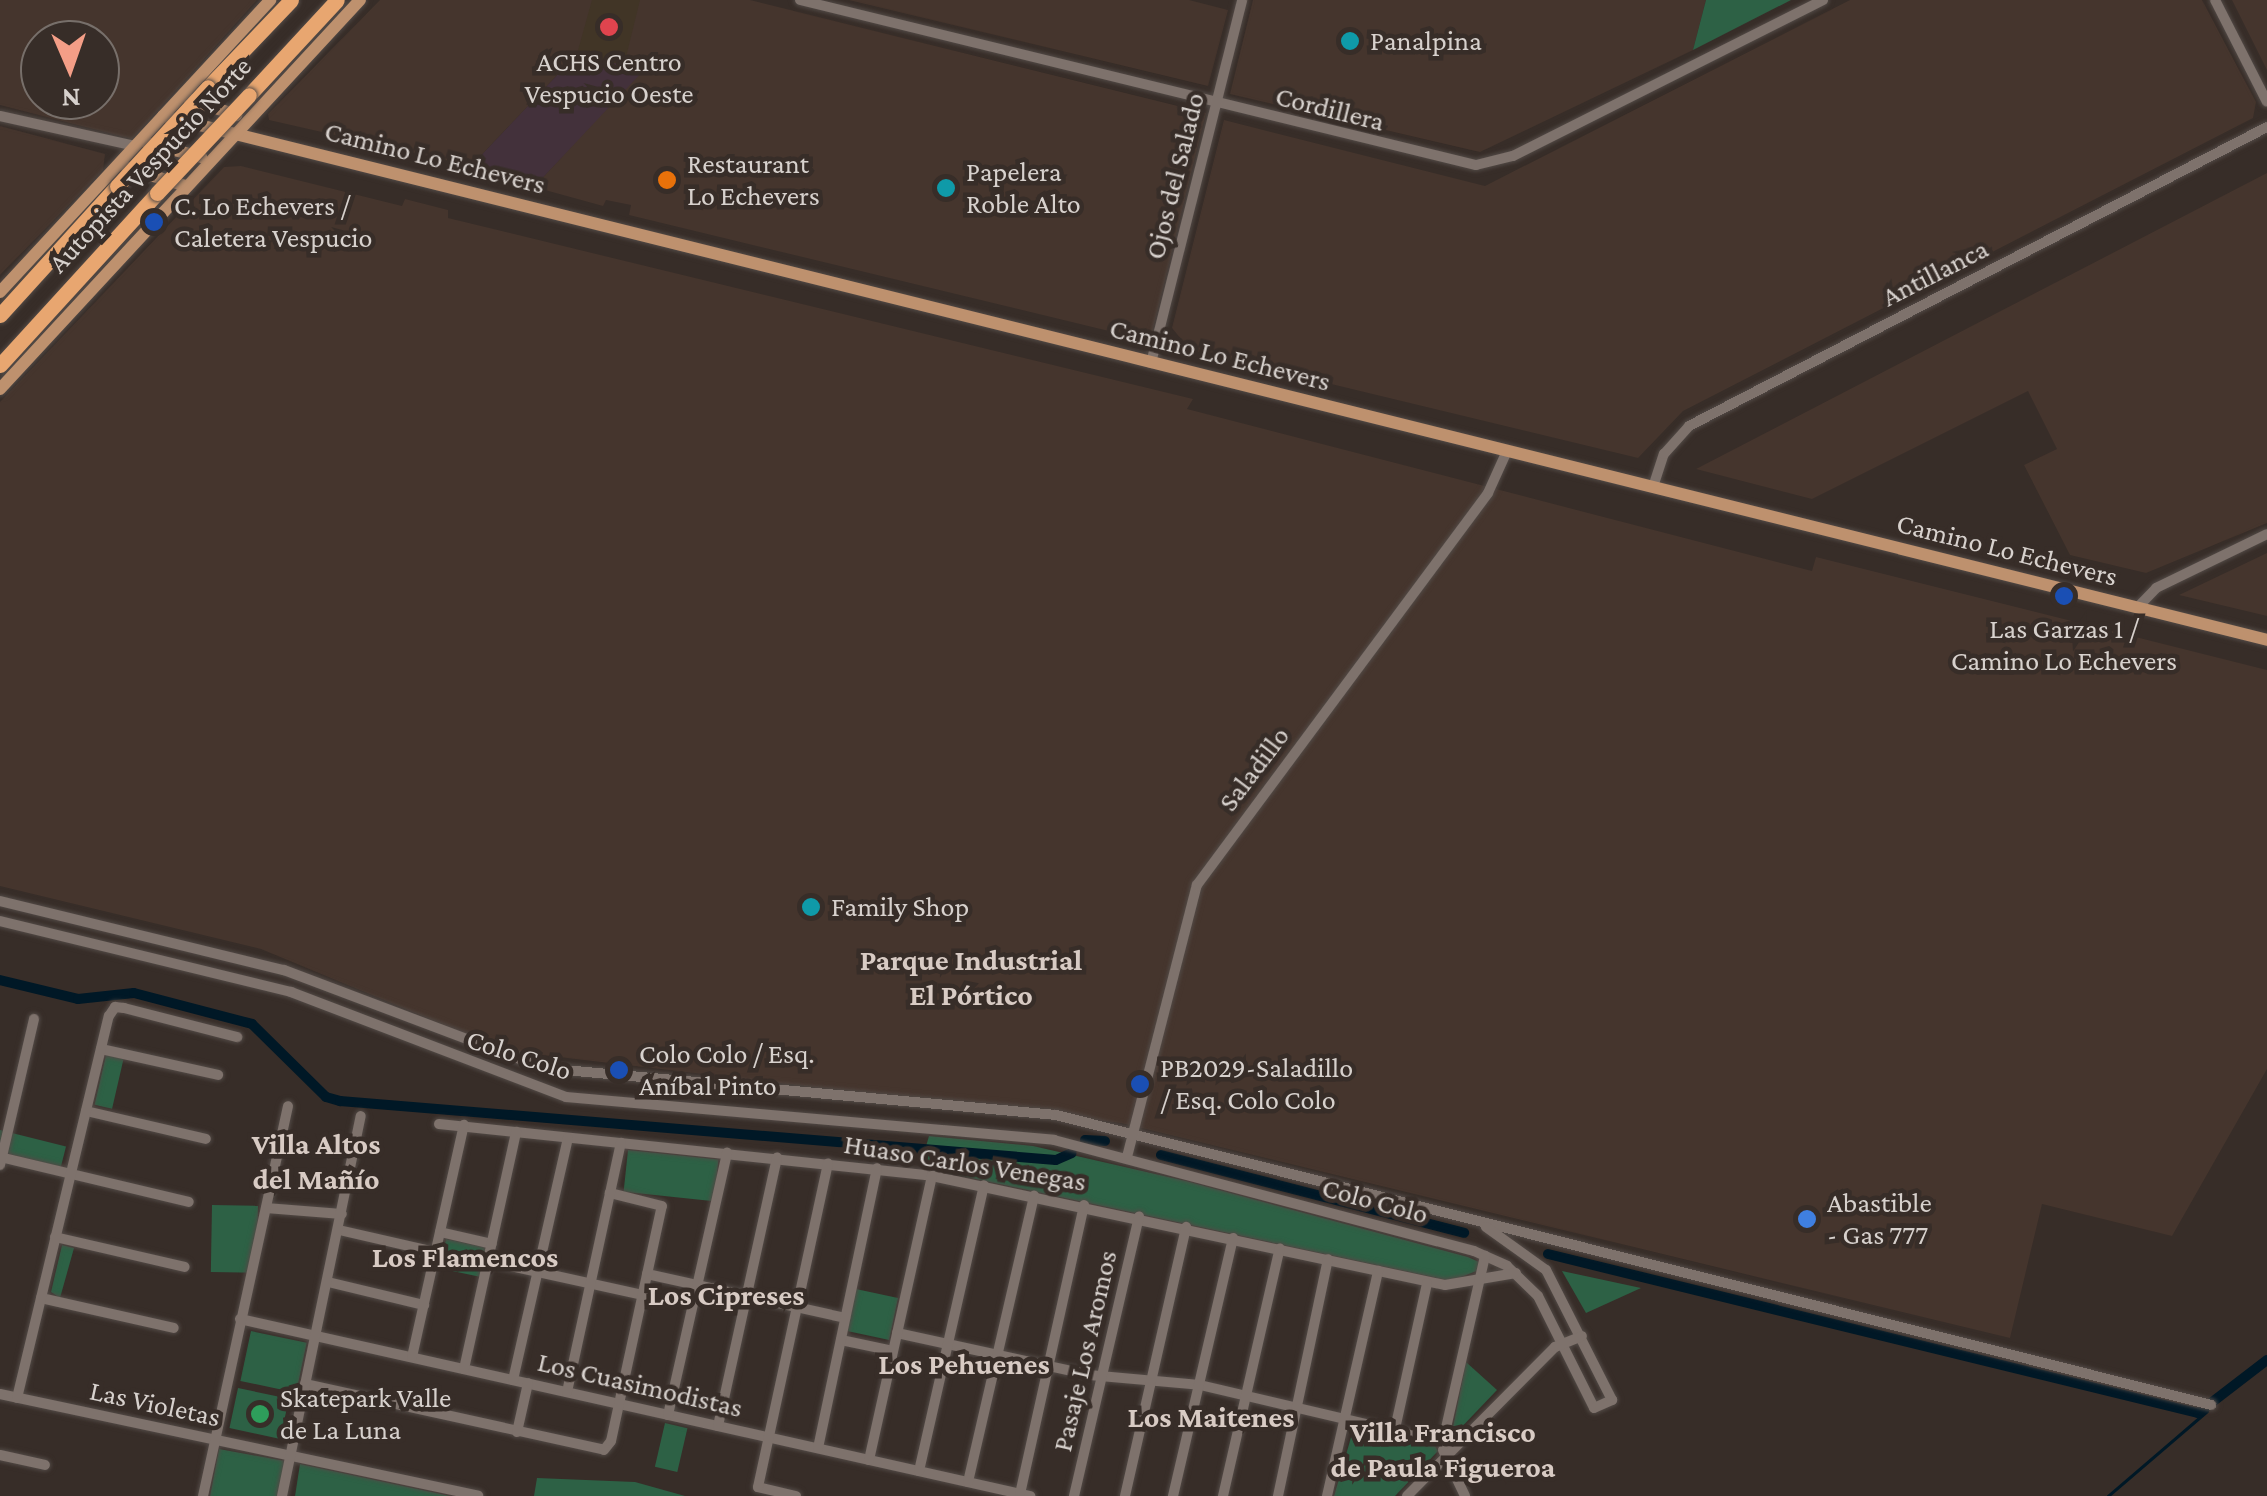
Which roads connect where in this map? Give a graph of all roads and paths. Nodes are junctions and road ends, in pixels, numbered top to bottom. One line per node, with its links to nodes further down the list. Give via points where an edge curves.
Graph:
1 (270, 0): 9 (main road)
2 (291, 0): 24 (highway, Autopista Vespucio Norte, bridge)
3 (337, 0): 26 (highway, Autopista Vespucio Norte, bridge)
4 (360, 0): 12 (main road)
5 (800, 0): 11 (street, Cordillera)
6 (1242, 0): 11 (street, Ojos del Salado)
7 (1824, 0): 11 (street, Cordillera, via 1486,164 1456,163)
8 (2215, 0): 10 (street)
9 (182, 96): 12 (main road); 14 (main road)
10 (2267, 102)
11 (1216, 104): 25 (street, Ojos del Salado)
12 (253, 115): 16 (main road); 18 (main road)
13 (0, 116): 17 (street)
14 (163, 116): 16 (main road, Camino Lo Echevers); 19 (main road)
15 (2267, 127): 29 (street, Antillanca, via 1689,426 1664,454)
16 (236, 134): 18 (main road, Camino Lo Echevers); 20 (main road)
17 (104, 140): 19 (street); 21 (street)
18 (264, 141): 25 (main road, Camino Lo Echevers)
19 (138, 144): 20 (main road); 21 (main road)
20 (211, 160): 22 (main road)
21 (115, 167): 22 (main road); 23 (main road)
22 (186, 186): 27 (main road)
23 (0, 292)
24 (0, 314)
25 (1152, 363): 28 (main road, Camino Lo Echevers)
26 (0, 365)
27 (0, 388)
28 (1508, 451): 29 (main road, Camino Lo Echevers); 55 (street, Saladillo, via 1488,492 1196,886)
29 (1653, 488): 31 (main road, Camino Lo Echevers)
30 (2267, 534): 31 (street, via 2164,584)
31 (2137, 608): 32 (main road, Camino Lo Echevers)
32 (2267, 640)
33 (0, 900): 35 (street, Colo Colo)
34 (0, 921): 36 (street, Colo Colo)
35 (171, 942): 36 (street); 37 (street, Colo Colo, via 284,970)
36 (156, 957): 40 (street, Colo Colo, via 291,992)
37 (392, 1011): 38 (street, Colo Colo); 40 (street)
38 (408, 1017): 41 (street); 45 (street, Colo Colo, via 565,1073)
39 (34, 1019): 62 (street)
40 (384, 1030): 41 (street, Colo Colo)
41 (400, 1036): 50 (street, Colo Colo, via 566,1097)
42 (236, 1037): 43 (street, via 114,1007)
43 (101, 1048): 44 (street); 48 (street)
44 (218, 1075)
45 (868, 1094): 46 (street, Colo Colo); 50 (street)
46 (888, 1096): 51 (street); 55 (street, Colo Colo, via 1056,1115)
47 (288, 1106): 72 (street)
48 (86, 1111): 57 (street); 65 (street)
49 (361, 1116): 73 (street)
50 (867, 1119): 51 (street, Colo Colo)
51 (886, 1121): 61 (street, Colo Colo, via 994,1130)
52 (439, 1124): 53 (street, Huaso Carlos Venegas)
53 (464, 1125): 54 (street, Huaso Carlos Venegas); 78 (street)
54 (516, 1132): 56 (street, Huaso Carlos Venegas); 82 (street)
55 (1134, 1132): 61 (street, Saladillo); 75 (street, Colo Colo)
56 (568, 1138): 58 (street, Huaso Carlos Venegas); 91 (street)
57 (206, 1140)
58 (621, 1143): 59 (street, Huaso Carlos Venegas); 68 (street)
59 (727, 1153): 60 (street, Huaso Carlos Venegas); 98 (street)
60 (777, 1157): 63 (street, Huaso Carlos Venegas); 100 (street)
61 (1127, 1157): 85 (street, Colo Colo)
62 (1, 1160): 65 (street)
63 (828, 1163): 64 (street, Huaso Carlos Venegas); 103 (street)
64 (877, 1168): 66 (street, Huaso Carlos Venegas); 104 (street)
65 (70, 1174): 70 (street); 80 (street)
66 (932, 1176): 67 (street, Huaso Carlos Venegas); 107 (street)
67 (984, 1185): 69 (street, Huaso Carlos Venegas); 112 (street)
68 (610, 1193): 92 (street, via 662,1206); 95 (street)
69 (1034, 1195): 71 (street, Huaso Carlos Venegas); 114 (street)
70 (189, 1202)
71 (1084, 1206): 74 (street, Huaso Carlos Venegas); 116 (street)
72 (266, 1208): 73 (street); 105 (street)
73 (342, 1214): 77 (street)
74 (1139, 1216): 76 (street, Huaso Carlos Venegas); 118 (street, Pasaje Los Aromos)
75 (1467, 1217): 79 (street, Colo Colo); 87 (street, Colo Colo)
76 (1186, 1227): 81 (street, Huaso Carlos Venegas); 120 (street)
77 (339, 1230): 84 (street); 94 (street)
78 (440, 1232): 82 (street); 84 (street)
79 (1544, 1236): 87 (street); 129 (street, Colo Colo)
80 (56, 1237): 89 (street); 101 (street)
81 (1233, 1238): 83 (street, Huaso Carlos Venegas); 123 (street)
82 (492, 1244): 88 (street)
83 (1280, 1248): 86 (street, Huaso Carlos Venegas); 126 (street)
84 (435, 1252): 102 (street)
85 (1485, 1256): 93 (street, Colo Colo); 97 (street, via 1486,1275)
86 (1328, 1259): 90 (street, Huaso Carlos Venegas); 130 (street)
87 (1534, 1259): 109 (street, Colo Colo, via 1560,1290)
88 (488, 1261): 91 (street); 117 (street)
89 (185, 1266)
90 (1378, 1271): 96 (street, Huaso Carlos Venegas); 132 (street)
91 (538, 1272): 95 (street); 119 (street)
92 (648, 1274): 98 (street); 99 (street)
93 (1516, 1274): 97 (street, Huaso Carlos Venegas); 111 (street, Colo Colo, via 1546,1306)
94 (328, 1282): 102 (street); 108 (street)
95 (590, 1283): 99 (street); 124 (street)
96 (1427, 1283): 97 (street, Huaso Carlos Venegas); 134 (street)
97 (1478, 1284): 138 (street)
98 (697, 1285): 100 (street); 131 (street)
99 (643, 1295): 128 (street)
100 (746, 1296): 103 (street); 133 (street)
101 (41, 1298): 106 (street); 127 (street)
102 (424, 1305): 115 (street)
103 (796, 1307): 104 (street); 136 (street)
104 (846, 1318): 110 (street)
105 (240, 1319): 108 (street, Los Cuasimodistas); 137 (street)
106 (174, 1328)
107 (897, 1333): 112 (street); 113 (street)
108 (316, 1336): 115 (street, Los Cuasimodistas); 122 (street)
109 (1582, 1336): 111 (street); 111 (street, Colo Colo, via 1612,1400 1594,1408)
110 (841, 1340): 113 (street); 140 (street)
111 (1564, 1342): 139 (street)
112 (947, 1344): 114 (street); 146 (street)
113 (893, 1351): 144 (street)
114 (996, 1355): 116 (street); 147 (street)
115 (412, 1357): 117 (street, Los Cuasimodistas)
116 (1048, 1367): 118 (street); 149 (street)
117 (464, 1369): 119 (street, Los Cuasimodistas)
118 (1101, 1377): 120 (street); 154 (street, Pasaje Los Aromos)
119 (513, 1380): 121 (street, Los Cuasimodistas)
120 (1150, 1380): 123 (street); 155 (street)
121 (528, 1383): 124 (street, Los Cuasimodistas); 135 (street)
122 (305, 1384): 135 (street); 143 (street)
123 (1200, 1384): 126 (street); 156 (street)
124 (567, 1392): 128 (street, Los Cuasimodistas)
125 (0, 1394): 127 (street, Las Violetas)
126 (1248, 1395): 130 (street); 157 (street)
127 (17, 1398): 137 (street, Las Violetas)
128 (619, 1404): 131 (street, Los Cuasimodistas); 135 (street, via 604,1450)
129 (2211, 1405)
130 (1297, 1406): 132 (street); 158 (street)
131 (668, 1414): 133 (street, Los Cuasimodistas)
132 (1345, 1417): 134 (street); 159 (street)
133 (718, 1426): 136 (street, Los Cuasimodistas)
134 (1395, 1428): 138 (street)
135 (518, 1432)
136 (767, 1437): 140 (street, Los Cuasimodistas); 153 (street, via 758,1487)
137 (214, 1440): 143 (street, Las Violetas); 150 (street)
138 (1438, 1440): 139 (street); 141 (street)
139 (1456, 1444): 141 (street)
140 (818, 1448): 144 (street, Los Cuasimodistas)
141 (1446, 1454): 160 (street); 161 (street)
142 (0, 1455): 145 (street)
143 (288, 1456): 151 (street); 152 (street, Las Violetas)
144 (869, 1460): 146 (street, Los Cuasimodistas)
145 (45, 1465)
146 (919, 1471): 147 (street, Los Cuasimodistas)
147 (968, 1482): 148 (street, Los Cuasimodistas)
148 (1000, 1493): 149 (street, Los Cuasimodistas)
149 (1025, 1495)
150 (203, 1496)
151 (282, 1496)
152 (478, 1496)
153 (796, 1496)
154 (1074, 1496)
155 (1125, 1496)
156 (1174, 1496)
157 (1223, 1496)
158 (1278, 1496)
159 (1327, 1496)
160 (1406, 1496)
161 (1465, 1496)

